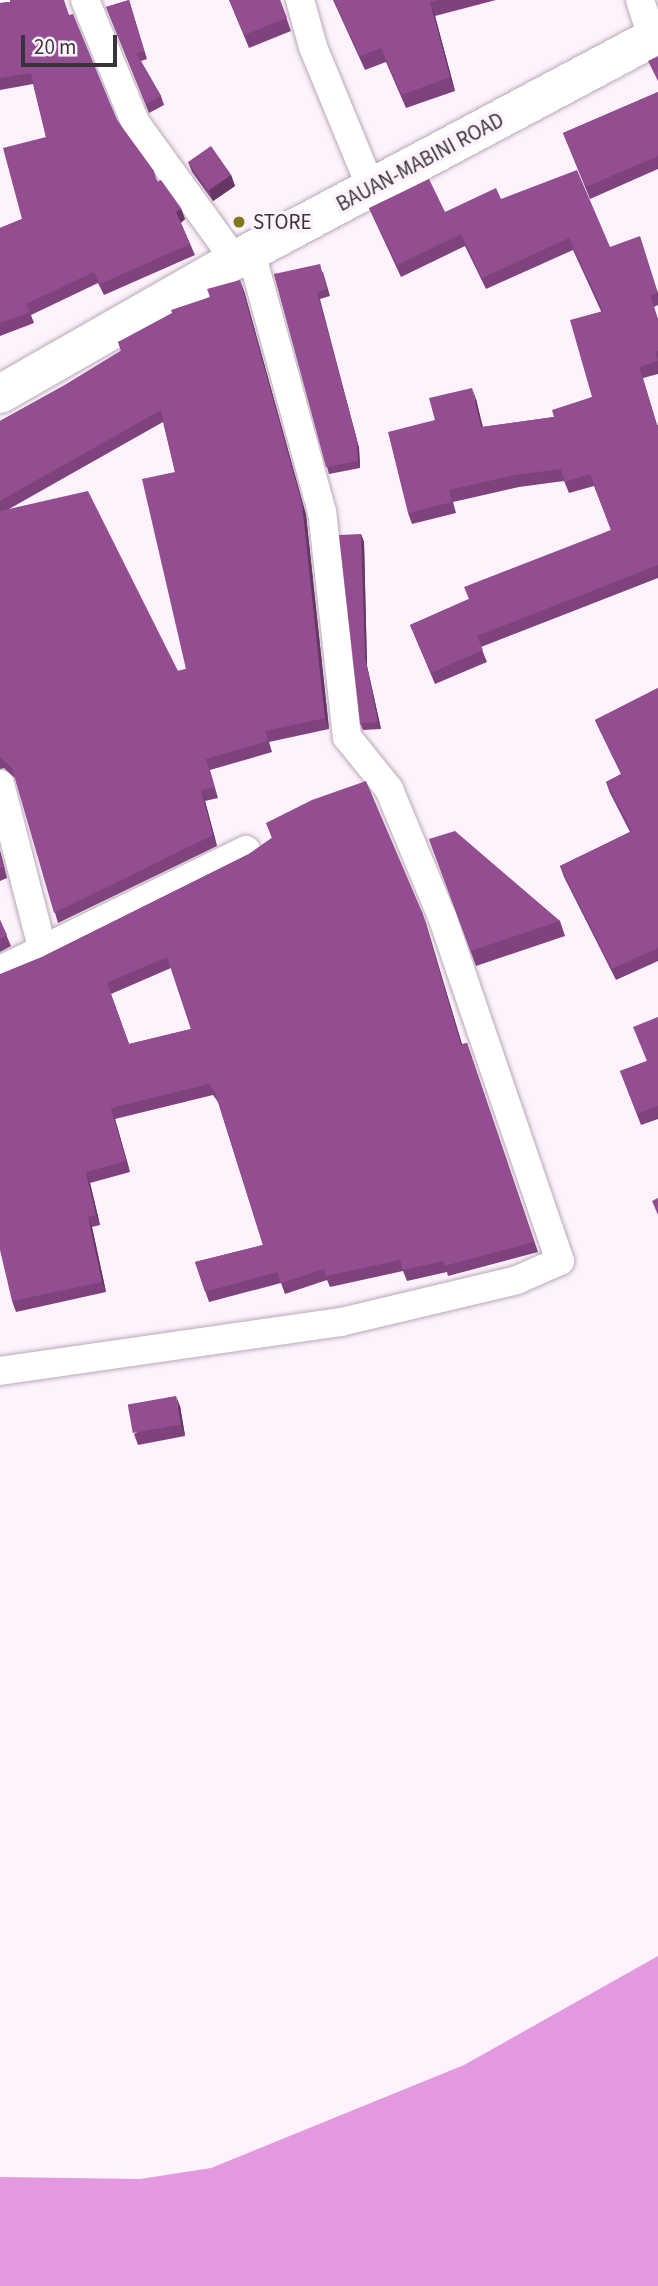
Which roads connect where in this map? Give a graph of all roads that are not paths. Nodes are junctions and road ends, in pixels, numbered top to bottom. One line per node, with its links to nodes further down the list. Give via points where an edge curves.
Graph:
1 (85, 0): 6 (street, via 135,122)
2 (300, 0): 5 (street, via 313,47)
3 (640, 0): 4 (street)
4 (655, 37): 5 (main road, BAUAN-MABINI ROAD)
5 (370, 188): 6 (main road, BAUAN-MABINI ROAD)
6 (243, 256): 7 (main road, BAUAN-MABINI ROAD); 12 (street, via 322,512 347,737 389,789 442,917 560,1261 517,1280 341,1322)
7 (0, 394)
8 (0, 784): 10 (street)
9 (246, 850): 10 (street)
10 (43, 951): 11 (street)
11 (0, 971)
12 (0, 1371)

